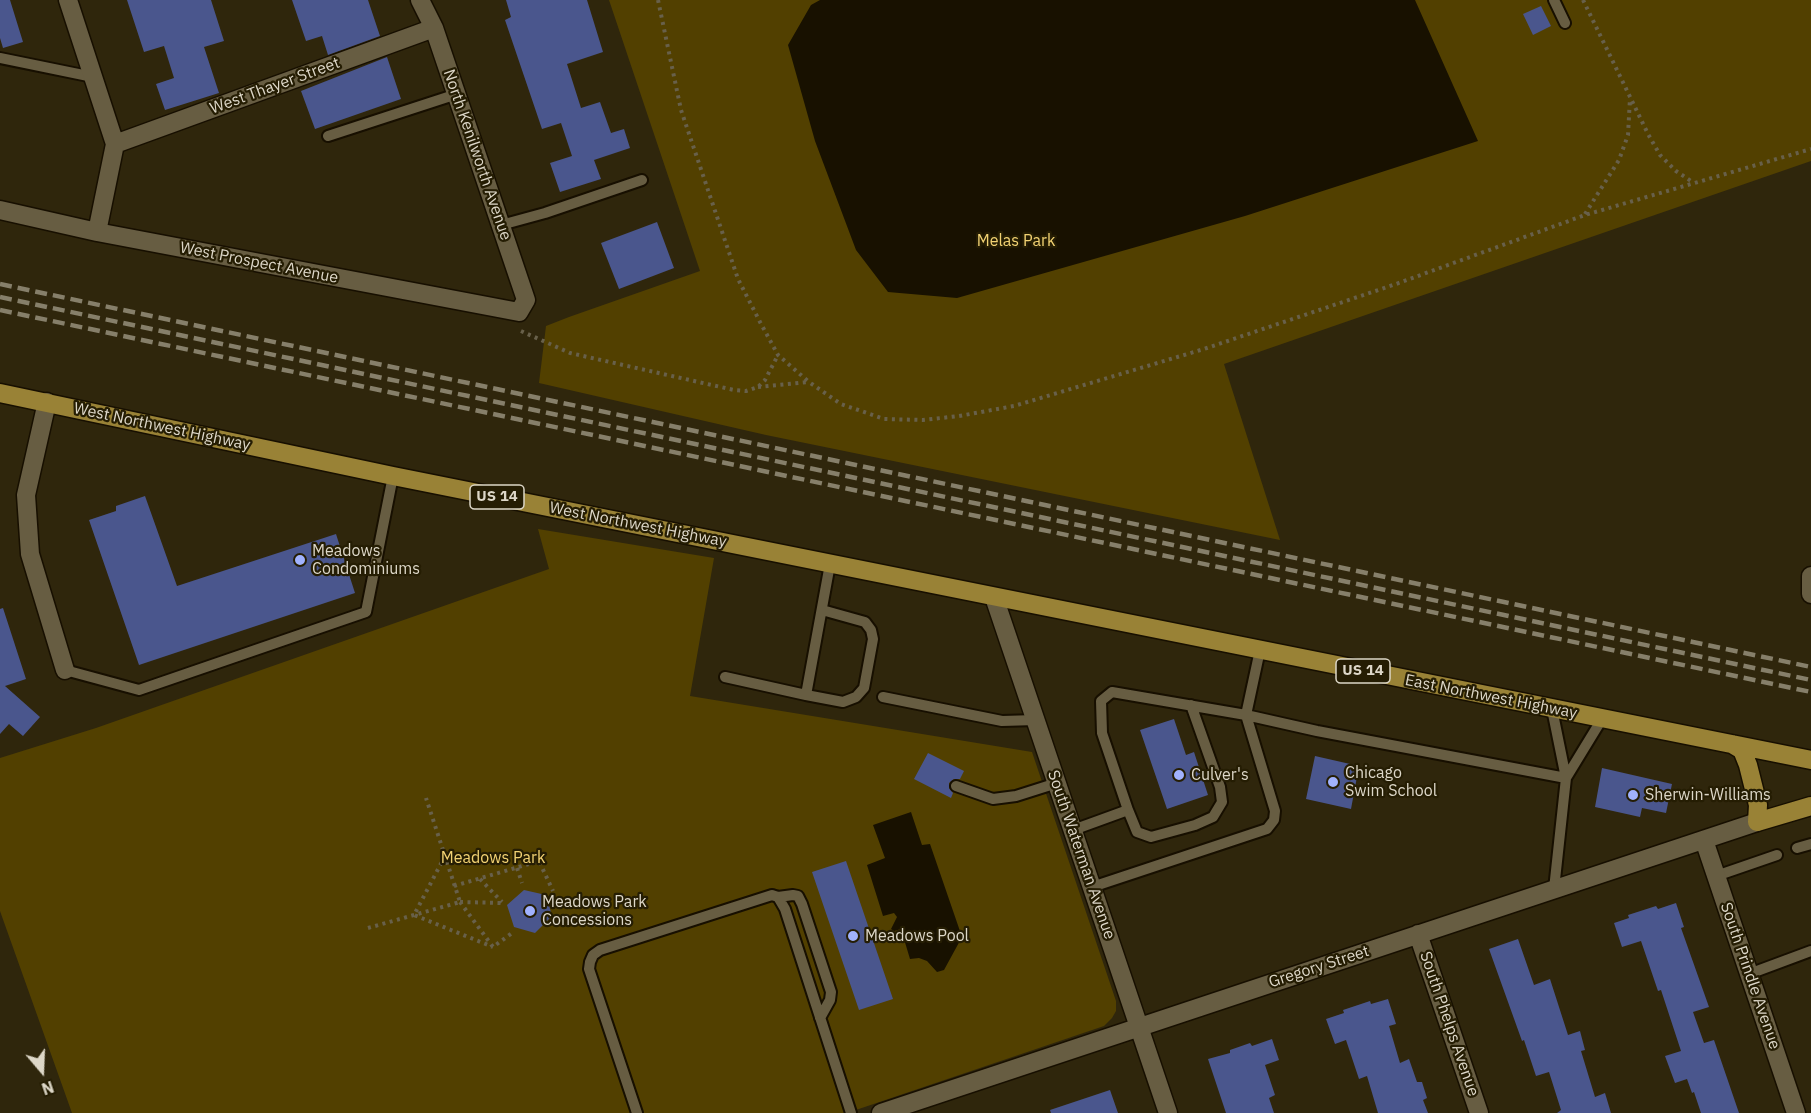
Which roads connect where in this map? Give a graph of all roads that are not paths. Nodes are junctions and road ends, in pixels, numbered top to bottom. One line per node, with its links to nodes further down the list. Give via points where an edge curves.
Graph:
1 (68, 0): 7 (street)
2 (420, 0): 5 (street, North Kenilworth Avenue)
3 (1554, 0): 4 (lane)
4 (1565, 23)
5 (435, 28): 8 (street, North Kenilworth Avenue); 10 (street, West Thayer Street)
6 (0, 58): 7 (lane)
7 (93, 77): 10 (street)
8 (457, 94): 9 (lane); 13 (street, North Kenilworth Avenue)
9 (328, 136)
10 (115, 144): 14 (street)
11 (642, 180): 13 (lane)
12 (0, 210): 14 (street, West Prospect Avenue)
13 (501, 225): 15 (street, North Kenilworth Avenue, via 525,300)
14 (98, 232): 15 (street, West Prospect Avenue)
15 (519, 312)
16 (0, 393): 17 (main road, West Northwest Highway / US 14)
17 (47, 402): 18 (main road, West Northwest Highway / US 14); 25 (street, via 26,495 30,554)
18 (393, 476): 19 (main road, West Northwest Highway / US 14); 25 (lane, via 366,612 139,690)
19 (830, 564): 22 (main road, West Northwest Highway / US 14); 23 (lane)
20 (1811, 576): 21 (street)
21 (1811, 594)
22 (994, 597): 24 (main road, East Northwest Highway / US 14); 33 (street, South Waterman Avenue)
23 (822, 610): 27 (lane); 27 (lane, via 865,622 871,630 873,639 864,688 856,697 843,702)
24 (1260, 650): 30 (main road, East Northwest Highway / US 14); 31 (lane)
25 (65, 670)
26 (725, 677): 27 (lane)
27 (806, 695)
28 (883, 697): 33 (lane, via 1002,721)
29 (1191, 705): 31 (lane); 40 (lane, via 1112,692 1101,701 1102,733); 40 (lane, via 1220,787 1222,802 1213,817 1150,837 1137,832)
30 (1552, 709): 32 (main road, East Northwest Highway / US 14); 36 (lane)
31 (1245, 715): 36 (lane); 48 (lane, via 1275,811 1267,829)
32 (1602, 719): 34 (main road, East Northwest Highway / US 14); 36 (lane)
33 (1036, 720): 37 (street, South Waterman Avenue)
34 (1731, 744): 35 (main road, East Northwest Highway / US 14); 41 (main road, via 1742,750 1748,765 1757,798)
35 (1811, 760)
36 (1566, 778): 49 (lane)
37 (1057, 783): 38 (lane, via 993,800); 42 (street, South Waterman Avenue)
38 (956, 786)
39 (1811, 806): 41 (main road)
40 (1128, 810): 42 (lane)
41 (1757, 822): 43 (street, Gregory Street)
42 (1073, 830): 48 (street, South Waterman Avenue)
43 (1704, 840): 47 (street, South Prindle Avenue); 49 (street, Gregory Street)
44 (1811, 844): 45 (lane)
45 (1797, 848)
46 (1776, 855): 47 (lane)
47 (1716, 876): 53 (street, South Prindle Avenue)
48 (1092, 887): 55 (street, South Waterman Avenue)
49 (1554, 889): 51 (street, Gregory Street)
50 (778, 897): 54 (lane); 54 (lane, via 793,894 802,904 831,992); 56 (lane, via 764,896 593,955 589,969)
51 (1418, 934): 55 (street, Gregory Street); 60 (street, South Phelps Avenue)
52 (1811, 951): 53 (lane)
53 (1749, 974): 61 (street, South Prindle Avenue)
54 (820, 1018): 57 (lane)
55 (1139, 1027): 58 (street, Gregory Street); 59 (street, South Waterman Avenue)
56 (637, 1113)
57 (851, 1113)
58 (881, 1113)
59 (1168, 1113)
60 (1479, 1113)
61 (1796, 1113)

